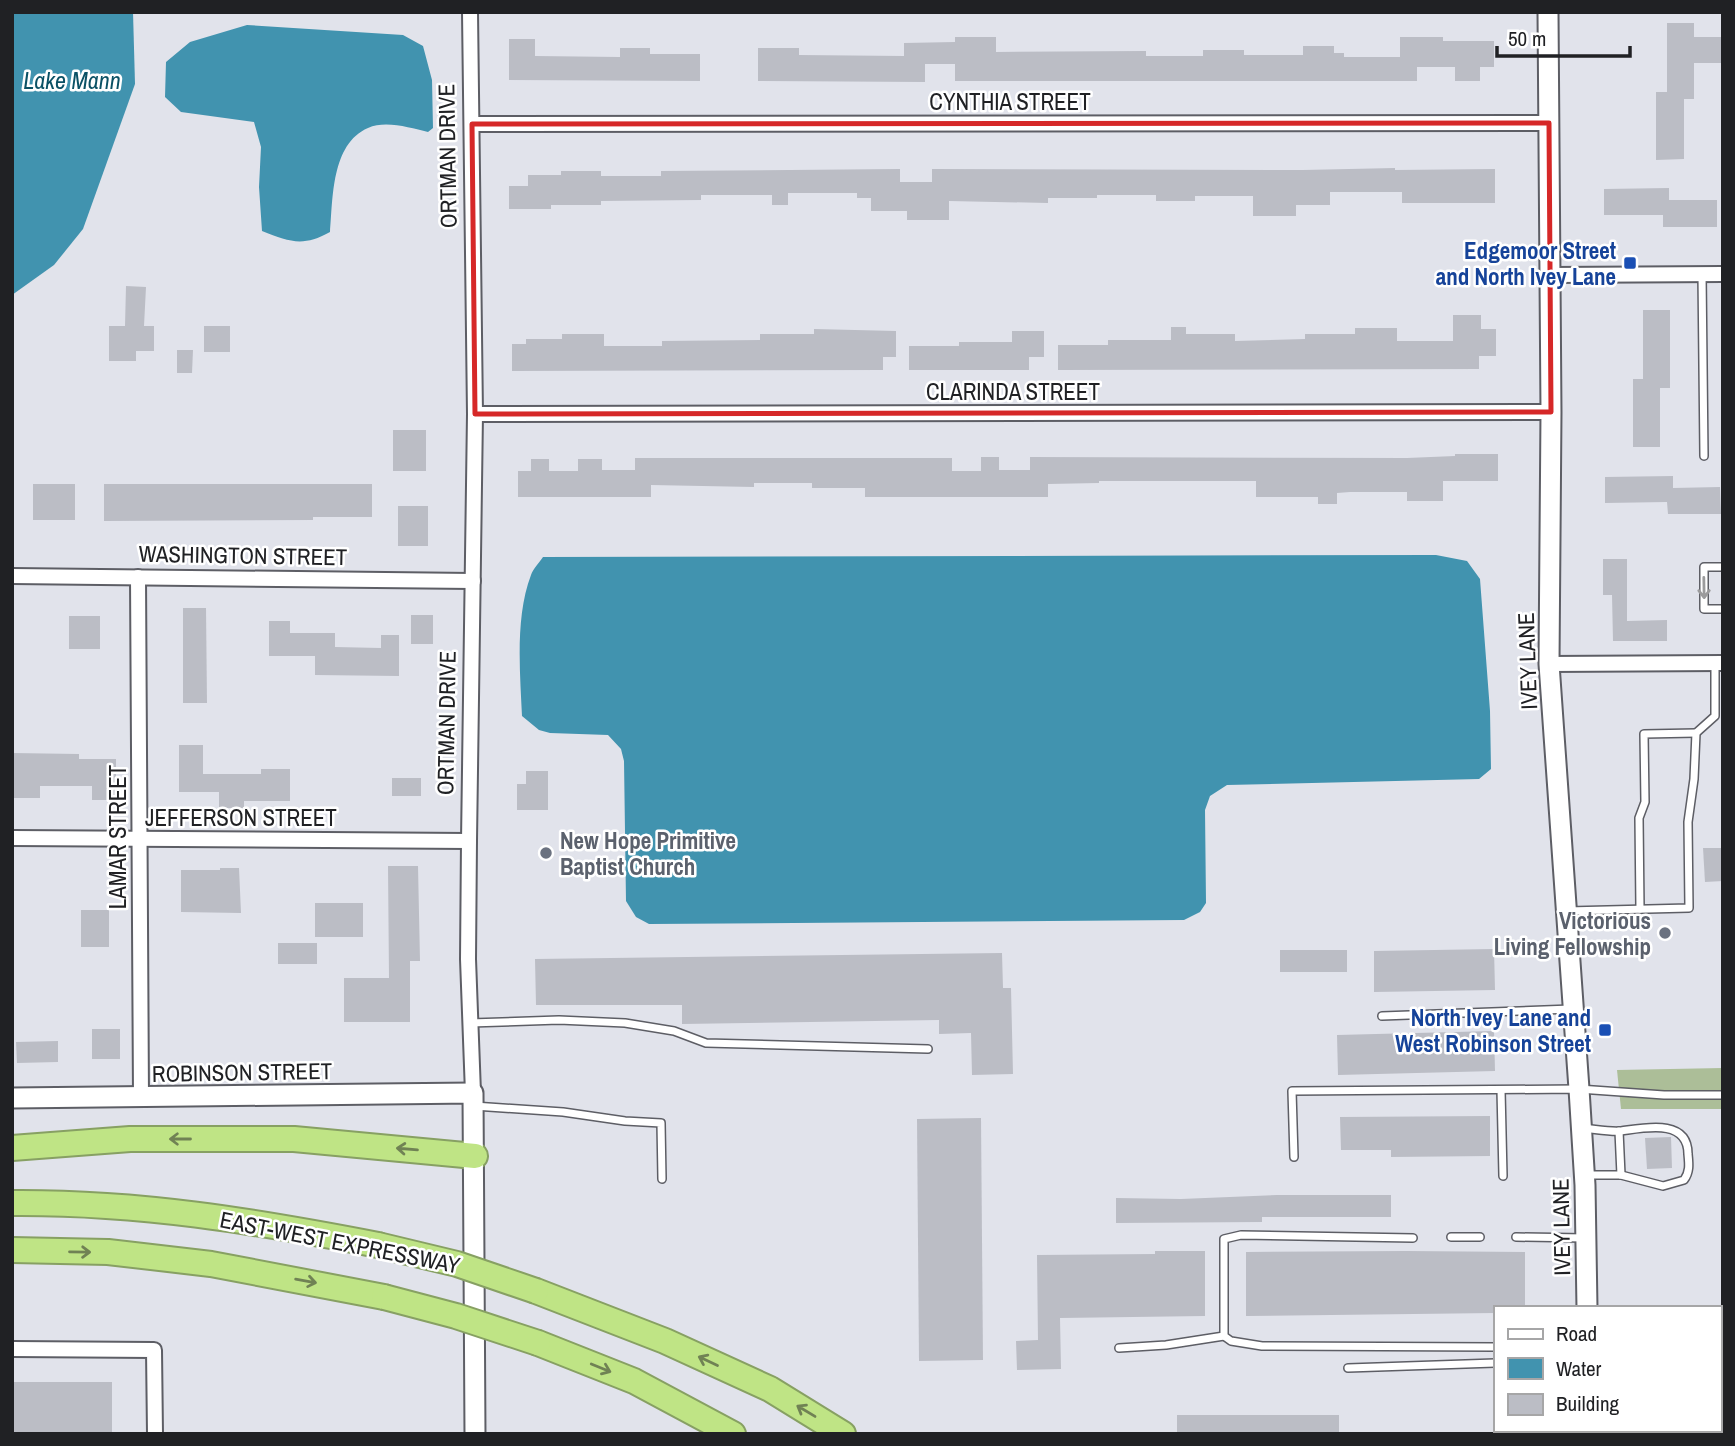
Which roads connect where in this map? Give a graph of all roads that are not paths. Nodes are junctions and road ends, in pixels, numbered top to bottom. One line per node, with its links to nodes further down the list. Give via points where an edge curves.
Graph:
1 (470, 12): 4 (street, ORTMAN DRIVE)
2 (1548, 12): 3 (street, IVEY LANE)
3 (1549, 123): 4 (street, CYNTHIA STREET); 7 (street, IVEY LANE)
4 (471, 124): 9 (street, ORTMAN DRIVE)
5 (1702, 274): 6 (street); 7 (street); 10 (lane)
6 (1723, 274)
7 (1550, 275): 8 (street, IVEY LANE)
8 (1551, 412): 9 (street, CLARINDA STREET); 17 (street, IVEY LANE)
9 (475, 414): 14 (street, ORTMAN DRIVE)
10 (1704, 456)
11 (1723, 568): 15 (lane, one-way to 15, via 1704,568 1704,609)
12 (12, 576): 13 (street, WASHINGTON STREET)
13 (138, 577): 14 (street, WASHINGTON STREET); 20 (street, LAMAR STREET)
14 (473, 581): 21 (street, ORTMAN DRIVE)
15 (1723, 609)
16 (1719, 663): 17 (street); 18 (lane, via 1715,716)
17 (1549, 664): 23 (street, IVEY LANE)
18 (1696, 733): 22 (lane, via 1688,822 1689,908); 22 (lane, via 1644,734)
19 (12, 838): 20 (street, JEFFERSON STREET)
20 (139, 839): 21 (street, JEFFERSON STREET); 31 (street, LAMAR STREET)
21 (469, 841): 26 (street, ORTMAN DRIVE)
22 (1640, 909): 23 (lane)
23 (1567, 911): 24 (street, IVEY LANE)
24 (1573, 1009): 25 (lane); 28 (street, IVEY LANE)
25 (1382, 1016)
26 (471, 1023): 27 (lane, via 625,1023 674,1031 706,1044); 33 (street, ORTMAN DRIVE)
27 (928, 1049)
28 (1579, 1089): 29 (lane); 30 (lane); 34 (street, IVEY LANE)
29 (1501, 1090): 38 (lane, via 1292,1091); 41 (lane)
30 (1723, 1095)
31 (141, 1097): 32 (street, ROBINSON STREET); 33 (street, ROBINSON STREET)
32 (12, 1098)
33 (473, 1099): 37 (street, ORTMAN DRIVE); 42 (lane, via 661,1123)
34 (1581, 1128): 35 (lane); 39 (street, IVEY LANE)
35 (1619, 1131): 40 (lane); 40 (lane, via 1666,1127 1679,1132 1688,1147 1689,1173 1684,1180 1663,1186)
36 (12, 1148): 37 (highway, one-way to 36, via 294,1139 130,1139)
37 (475, 1156): 58 (street, ORTMAN DRIVE)
38 (1294, 1157)
39 (1584, 1175): 40 (lane); 48 (street, IVEY LANE)
40 (1621, 1175)
41 (1503, 1176)
42 (662, 1179)
43 (12, 1203): 60 (highway, EAST-WEST EXPRESSWAY, one-way to 43, bridge, via 758,1384 665,1341 457,1264 275,1225 162,1209)
44 (1451, 1237): 45 (lane)
45 (1480, 1237)
46 (1516, 1237): 48 (lane)
47 (1413, 1238): 51 (lane, via 1241,1235 1224,1239)
48 (1586, 1238): 50 (street, IVEY LANE)
49 (12, 1251): 59 (highway, EAST-WEST EXPRESSWAY, one-way to 59, bridge, via 108,1252 211,1264 384,1297 538,1343 634,1381)
50 (1587, 1306)
51 (1224, 1336): 52 (lane, via 1262,1346); 53 (lane)
52 (1494, 1347)
53 (1119, 1348)
54 (12, 1349): 57 (street, via 154,1350)
55 (1494, 1363): 56 (lane)
56 (1348, 1368)
57 (155, 1434)
58 (474, 1434)
59 (733, 1434)
60 (843, 1434)

